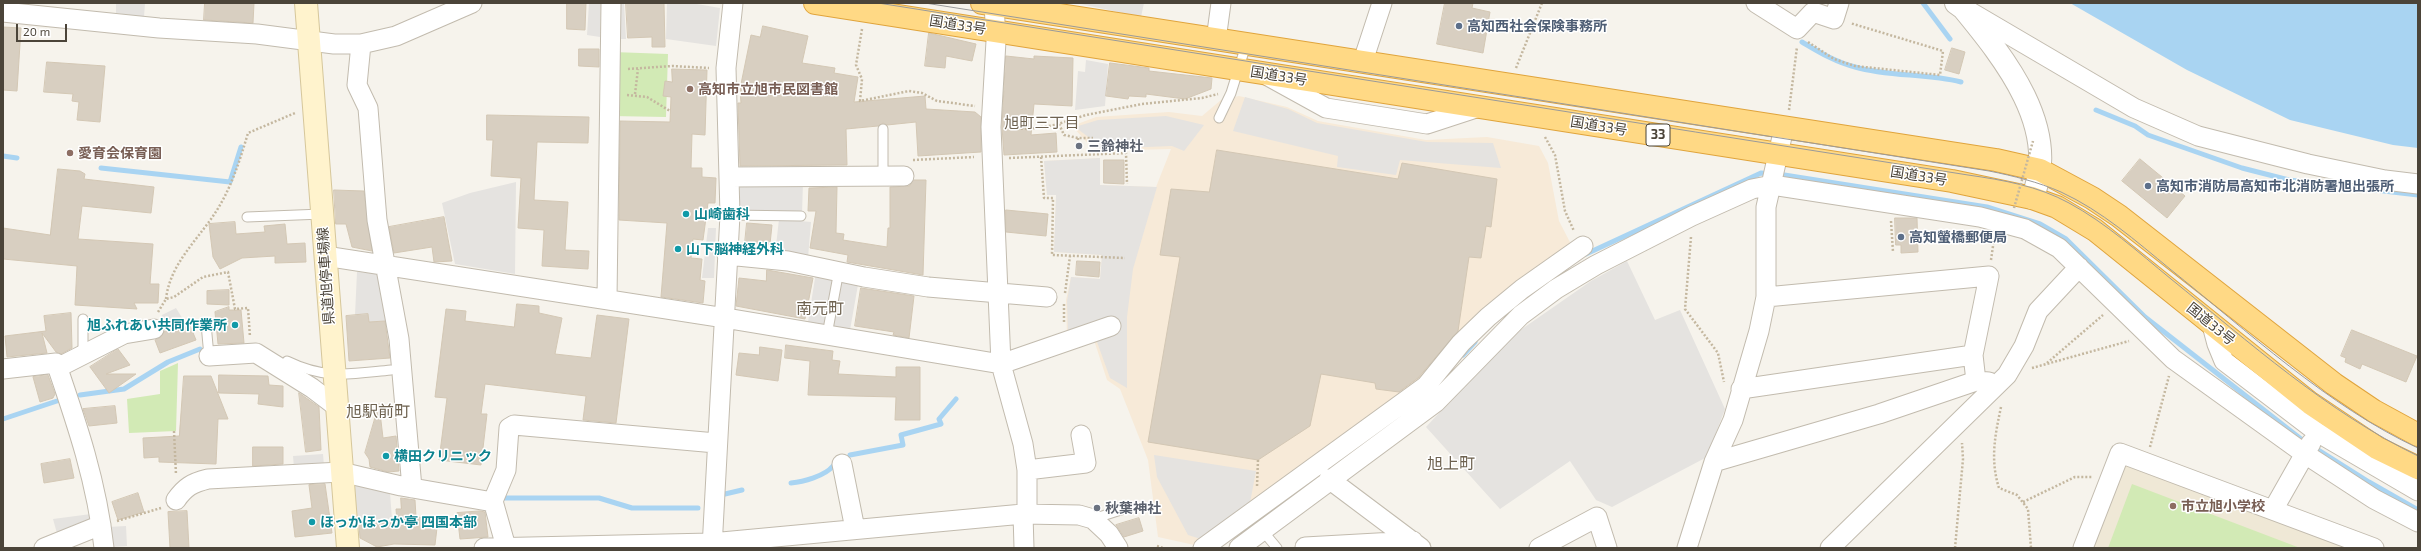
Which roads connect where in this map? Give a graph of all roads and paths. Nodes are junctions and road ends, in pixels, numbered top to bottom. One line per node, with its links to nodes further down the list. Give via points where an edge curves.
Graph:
1 (306, 3): 18 (main road, 県道旭停車場線)
2 (472, 3): 19 (street, via 396,36)
3 (610, 3): 22 (street)
4 (733, 3): 23 (street)
5 (815, 3): 12 (highway, 国道33号 / 33)
6 (1221, 3): 17 (street)
7 (1382, 3): 21 (street)
8 (1542, 3): 26 (path)
9 (1756, 3): 16 (street)
10 (990, 4): 15 (street); 17 (highway, 国道33号 / 33)
11 (1960, 6): 44 (street, via 1997,50 2018,82 2032,115 2039,143); 50 (street, via 2134,108 2198,136 2315,165 2385,180)
12 (866, 11): 15 (highway, 国道33号 / 33); 33 (path, via 856,65 862,80 860,100 909,91 922,93 937,101)
13 (1837, 11): 16 (street, via 1813,12); 16 (path, via 1943,51 1940,75 1855,66 1834,59)
14 (3, 12): 18 (street, via 159,28 257,34)
15 (995, 31): 25 (highway, 国道33号 / 33); 33 (street)
16 (1797, 32): 36 (path, via 1788,120)
17 (1216, 40): 20 (highway, 国道33号 / 33)
18 (310, 42): 19 (street); 30 (main road, 県道旭停車場線)
19 (361, 44): 64 (street, via 357,85 368,108 377,220)
20 (1246, 45): 21 (highway, 国道33号 / 33); 25 (lane)
21 (1363, 61): 26 (highway, 国道33号 / 33)
22 (610, 68): 24 (path); 27 (street)
23 (726, 68): 24 (path, via 672,66); 48 (street)
24 (638, 69): 28 (path)
25 (1238, 69): 29 (lane); 32 (highway, 国道33号 / 33)
26 (1510, 85): 36 (highway, 国道33号 / 33)
27 (610, 93): 28 (path); 72 (street)
28 (635, 94): 31 (path, via 647,97)
29 (1230, 94): 34 (lane); 35 (path, via 1142,104 1086,115)
30 (314, 109): 53 (main road, 県道旭停車場線); 71 (path, via 303,110 248,133 232,185 210,221 179,261)
31 (670, 111)
32 (1534, 116): 45 (highway, 国道33号 / 33); 61 (path, via 1555,155 1565,211)
33 (991, 118): 35 (path, via 1028,129); 43 (street)
34 (1219, 118)
35 (1059, 124): 38 (path, via 1064,135)
36 (1784, 128): 44 (highway, 国道33号 / 33, via 1996,160); 45 (street)
37 (883, 129): 46 (lane)
38 (1078, 138): 39 (path); 41 (path)
39 (1092, 138)
40 (2033, 141): 52 (path, bridge)
41 (1078, 146)
42 (1041, 157): 43 (path); 49 (path, via 1126,153); 63 (path, via 1044,198 1053,198 1052,255)
43 (993, 158): 47 (path, via 911,160); 68 (street)
44 (2040, 170): 52 (street); 100 (highway, 国道33号 / 33, via 2072,185 2119,216 2334,384)
45 (1774, 172): 51 (street); 52 (highway, 国道33号 / 33, via 1952,182); 56 (street, via 1752,189); 70 (street, via 1766,207)
46 (883, 176): 47 (street); 48 (street)
47 (904, 176)
48 (729, 177): 54 (street)
49 (1127, 184)
50 (2418, 184)
51 (1890, 203): 58 (street); 59 (path)
52 (2023, 203): 78 (highway, 国道33号 / 33, via 2057,207 2095,230)
53 (322, 214): 57 (lane); 62 (main road, 県道旭停車場線)
54 (730, 214): 55 (lane); 60 (street)
55 (801, 216)
56 (1692, 216): 61 (street); 96 (path, via 1685,309 1718,353)
57 (247, 218)
58 (1996, 220): 65 (street, via 2025,229 2059,248); 66 (path)
59 (1893, 252)
60 (727, 255): 68 (street, via 788,262 864,277); 74 (street)
61 (1589, 255): 82 (street, via 1556,289 1521,315)
62 (325, 256): 64 (street); 93 (main road, 県道旭停車場線)
63 (1125, 258)
64 (384, 264): 72 (street); 111 (street, via 399,339)
65 (2079, 267): 73 (street); 94 (street, via 2038,311 2024,346)
66 (1989, 276): 70 (street); 85 (street)
67 (837, 281): 80 (lane)
68 (997, 294): 69 (street); 88 (street)
69 (1047, 297)
70 (1766, 298): 96 (street, via 1759,331)
71 (166, 299): 76 (path); 83 (path, via 174,297 203,278 228,272 235,309 248,308)
72 (607, 300): 74 (street)
73 (2115, 305): 81 (street); 89 (path)
74 (725, 318): 80 (street); 101 (street)
75 (83, 319): 84 (lane)
76 (155, 322): 84 (street, via 124,334)
77 (206, 324): 86 (lane)
78 (2212, 325): 102 (street, via 2224,361); 106 (highway, 国道33号 / 33, via 2310,403 2377,448)
79 (1111, 326): 88 (street)
80 (827, 335): 88 (street)
81 (2148, 336): 87 (street); 89 (path)
82 (1480, 340): 110 (street, via 1436,402); 136 (street, via 1426,386)
83 (251, 344)
84 (83, 355): 90 (street)
85 (1973, 355): 95 (street); 96 (street)
86 (209, 356): 93 (street, via 266,354)
87 (2173, 359): 102 (street); 104 (path)
88 (1001, 364): 107 (street, via 1023,444)
89 (2045, 364): 94 (path)
90 (58, 368): 91 (street, via 56,363); 121 (street, via 88,460)
91 (3, 369)
92 (391, 370): 93 (lane)
93 (321, 379): 108 (main road, 県道旭停車場線, via 337,407)
94 (2002, 379): 95 (street); 97 (street); 115 (path, via 2004,393 1994,443 1993,471 1999,488 2017,495)
95 (1976, 381): 103 (street, via 1879,414)
96 (1733, 386): 103 (street, via 1733,420)
97 (1952, 428): 142 (street); 143 (path, via 1963,443)
98 (174, 431): 113 (path)
99 (1081, 435): 107 (street, via 1086,463)
100 (2418, 436)
101 (716, 443): 114 (street, via 514,425 509,428 506,470); 125 (street)
102 (2311, 443): 112 (street); 117 (street); 120 (street, via 2374,499)
103 (1714, 462): 141 (street)
104 (2146, 463): 109 (street, via 2120,453); 117 (street)
105 (842, 464): 122 (street)
106 (2418, 468)
107 (1026, 470): 118 (street)
108 (341, 472): 111 (street); 113 (street, via 208,479 192,483); 130 (main road, 県道旭停車場線)
109 (2111, 478): 115 (path, via 2074,477); 145 (street)
110 (1329, 479): 123 (street); 124 (street)
111 (412, 488): 114 (street)
112 (2418, 491)
113 (176, 500): 121 (path, via 160,509)
114 (493, 502): 132 (street)
115 (2023, 502): 144 (path, via 2028,509)
116 (1127, 508): 119 (lane)
117 (2272, 510): 146 (street)
118 (1025, 515): 119 (street, via 1079,515); 122 (street); 133 (street)
119 (1094, 519): 134 (street)
120 (2418, 522)
121 (101, 525): 128 (street); 129 (street)
122 (855, 529): 125 (street)
123 (1262, 530): 137 (street); 138 (lane)
124 (1417, 545): 127 (street)
125 (711, 546): 132 (street)
126 (1157, 546): 135 (path)
127 (1305, 547)
128 (44, 548)
129 (104, 548)
130 (348, 548)
131 (484, 548): 132 (street)
132 (504, 548)
133 (1024, 548)
134 (1118, 548)
135 (1163, 548)
136 (1203, 548)
137 (1239, 548)
138 (1277, 548)
139 (1539, 548): 140 (street, via 1597,517)
140 (1607, 548)
141 (1687, 548)
142 (1830, 548)
143 (1955, 548)
144 (2031, 548)
145 (2083, 548)
146 (2374, 548)

